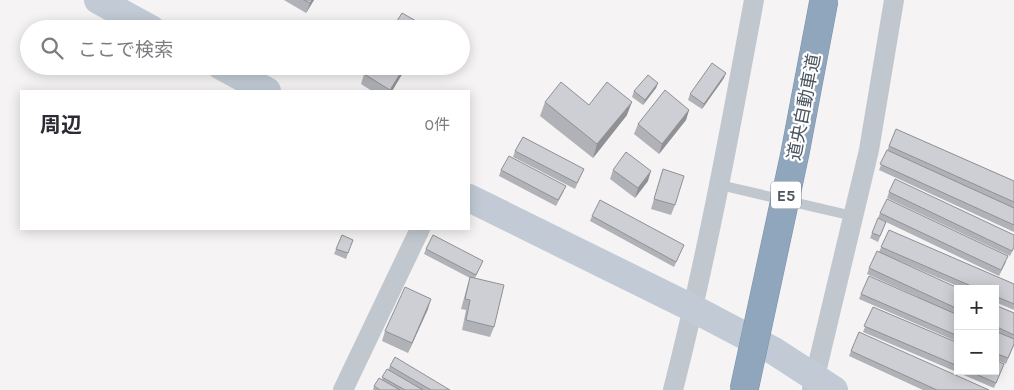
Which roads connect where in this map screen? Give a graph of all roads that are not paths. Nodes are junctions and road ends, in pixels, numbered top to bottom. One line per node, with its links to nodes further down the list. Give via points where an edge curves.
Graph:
1 (98, 0): 5 (street)
2 (754, 0): 8 (street)
3 (824, 0): 16 (highway, 道央自動車道 / E5, bridge)
4 (894, 0): 10 (street, via 869,150)
5 (135, 20)
6 (238, 75): 7 (street)
7 (265, 90)
8 (720, 184): 10 (lane); 12 (street)
9 (470, 198): 12 (street)
10 (853, 216): 13 (street)
11 (420, 230): 14 (street)
12 (694, 309): 13 (street, via 774,351); 15 (street)
13 (820, 386)
14 (343, 390)
15 (673, 390)
16 (744, 390)

